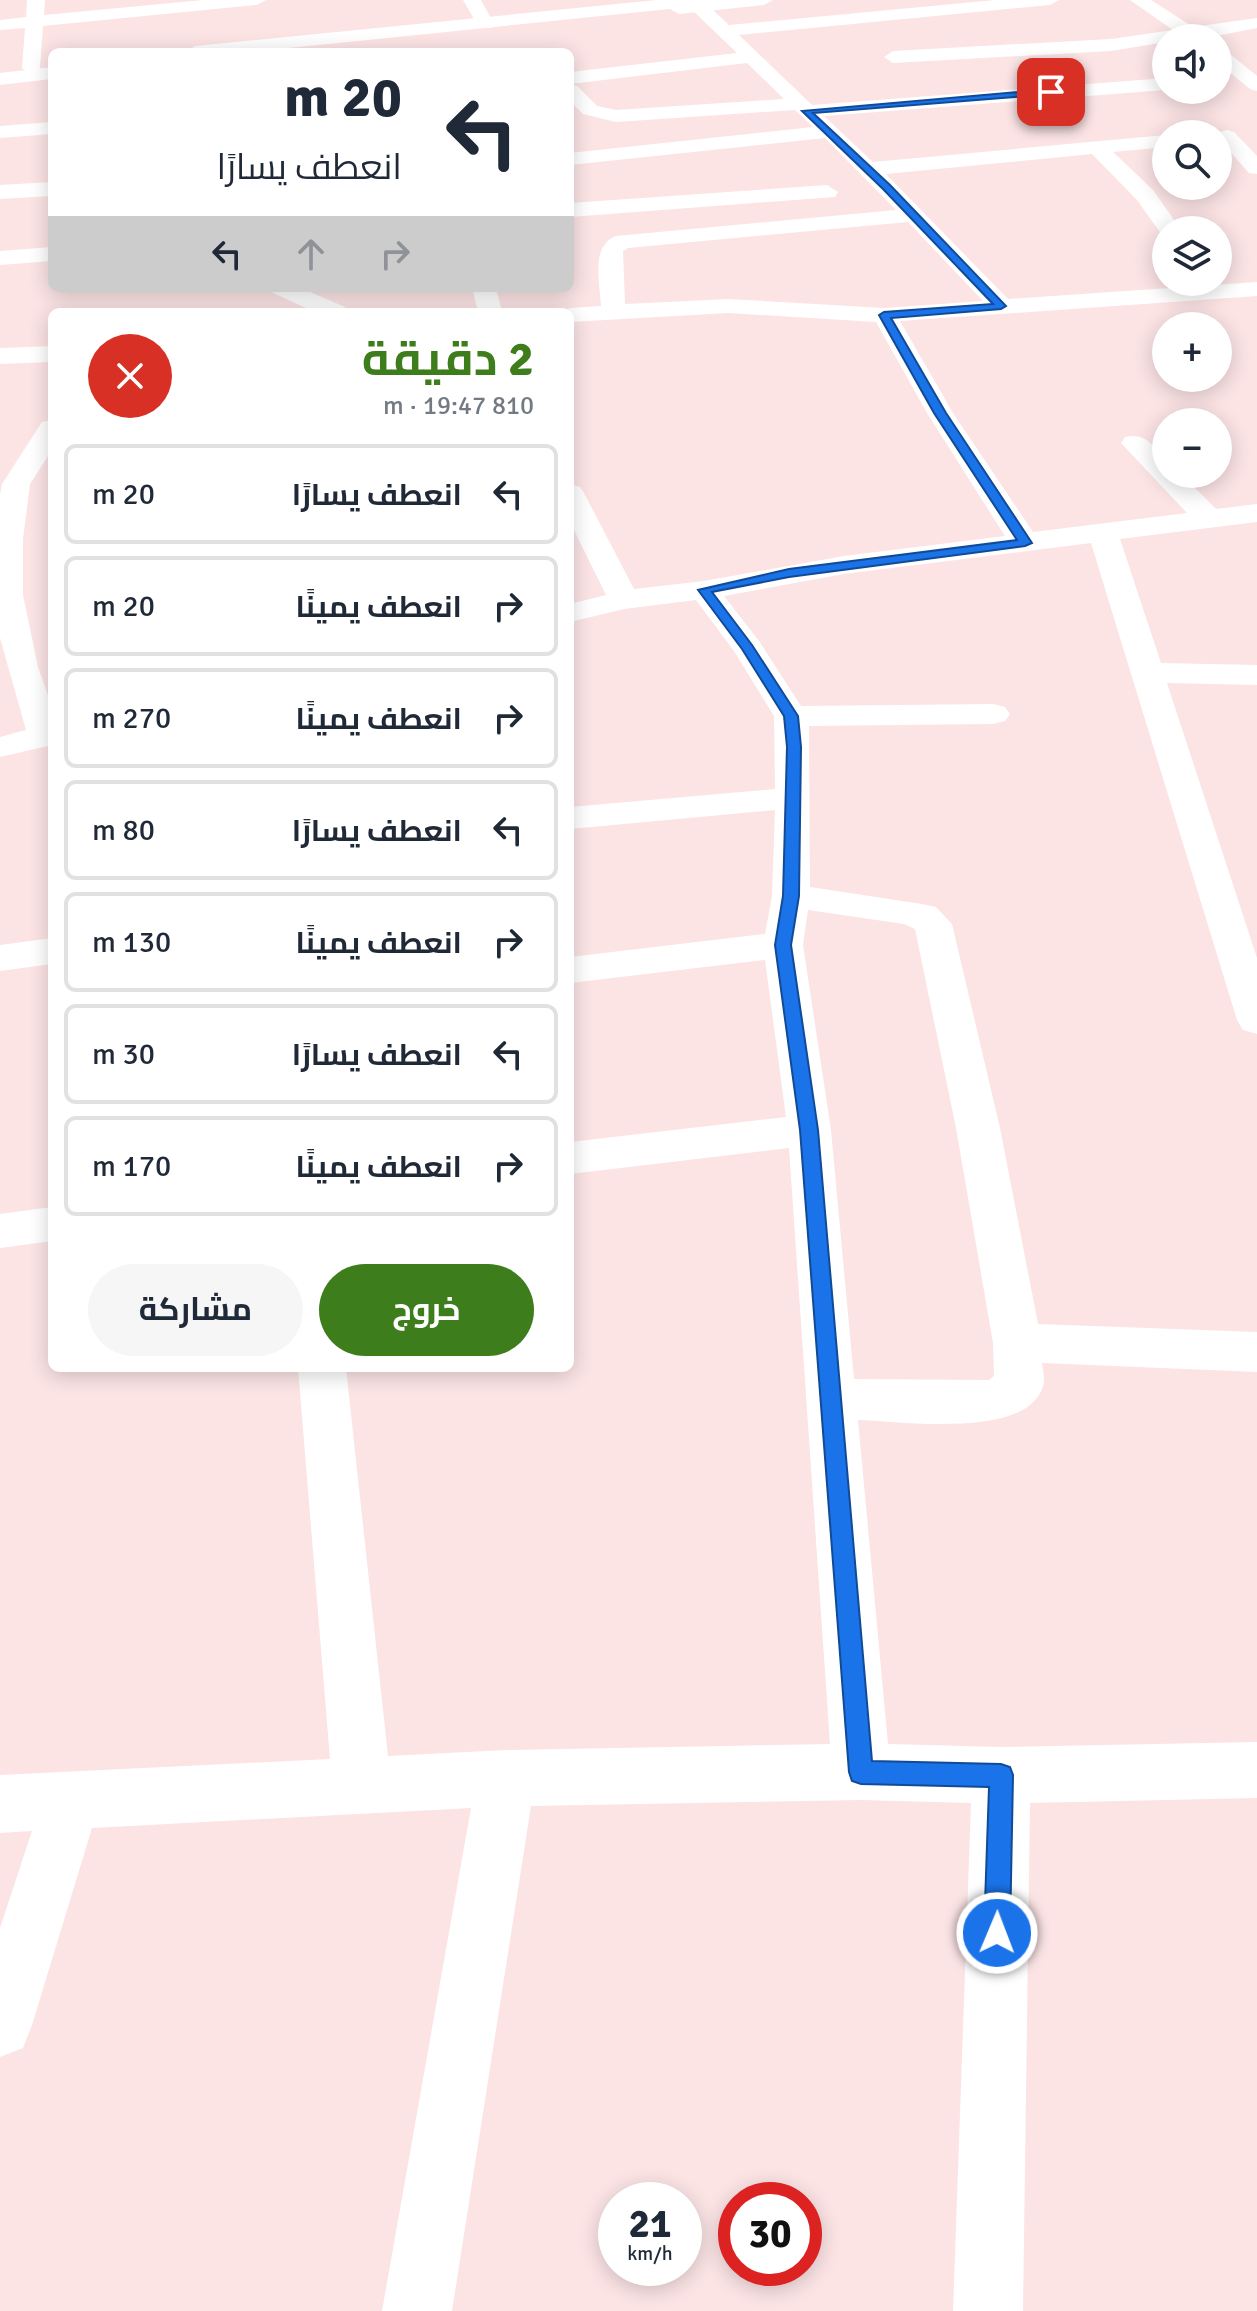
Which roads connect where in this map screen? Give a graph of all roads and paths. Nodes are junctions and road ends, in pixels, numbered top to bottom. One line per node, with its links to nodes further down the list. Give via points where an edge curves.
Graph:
1 (36, 0): 9 (main road)
2 (257, 0): 9 (main road)
3 (472, 0): 11 (main road)
4 (764, 0): 7 (main road)
5 (1050, 0): 8 (main road)
6 (1139, 0): 12 (main road)
7 (688, 3): 11 (main road); 15 (main road); 18 (main road)
8 (849, 19): 15 (main road); 19 (main road)
9 (36, 22): 13 (main road); 23 (main road)
10 (1257, 23): 14 (main road)
11 (485, 24): 17 (main road)
12 (1177, 24)
13 (0, 25)
14 (1232, 28)
15 (727, 31): 20 (main road)
16 (1152, 40): 19 (main road, via 1087,47)
17 (236, 48)
18 (301, 48)
19 (882, 48): 32 (main road)
20 (754, 57): 26 (main road); 33 (main road)
21 (1232, 64): 27 (main road)
22 (48, 66): 23 (main road)
23 (31, 68): 24 (main road)
24 (0, 71)
25 (48, 73): 28 (main road)
26 (574, 78)
27 (1253, 78): 29 (main road)
28 (0, 79)
29 (1232, 79)
30 (1152, 85): 32 (main road)
31 (574, 94): 33 (main road, via 590,110 616,116)
32 (936, 101): 33 (main road)
33 (803, 107): 36 (main road)
34 (48, 128): 35 (main road)
35 (0, 132)
36 (828, 132): 42 (main road); 44 (main road)
37 (1257, 134): 38 (main road)
38 (1232, 136)
39 (1152, 142): 41 (main road)
40 (1232, 146): 43 (main road)
41 (1096, 147): 44 (main road); 50 (main road)
42 (574, 159)
43 (1257, 168)
44 (868, 169): 45 (main road)
45 (887, 187): 48 (main road); 49 (main road)
46 (48, 189): 47 (main road)
47 (0, 192)
48 (574, 210)
49 (913, 215): 57 (main road); 59 (main road, via 624,241 611,251)
50 (1160, 216)
51 (48, 254): 52 (main road)
52 (0, 258)
53 (1232, 287): 54 (main road)
54 (1257, 289)
55 (290, 292): 58 (main road)
56 (1152, 292): 57 (main road)
57 (1001, 306): 61 (main road)
58 (327, 308)
59 (613, 311): 60 (main road); 61 (main road, via 728,306)
60 (574, 315)
61 (884, 315): 70 (main road)
62 (48, 354): 63 (main road)
63 (0, 356)
64 (48, 434): 78 (main road, via 16,484 7,595 22,667)
65 (1135, 443): 68 (main road)
66 (574, 501): 72 (main road)
67 (1257, 513): 68 (main road)
68 (1210, 520): 69 (main road)
69 (1103, 532): 70 (main road); 74 (main road)
70 (1025, 543): 71 (main road, via 789,573)
71 (704, 590): 72 (main road); 77 (main road)
72 (624, 600): 73 (main road)
73 (574, 612)
74 (1148, 673): 75 (main road); 87 (main road)
75 (1257, 675)
76 (993, 714): 77 (main road)
77 (791, 716): 80 (main road)
78 (48, 735): 79 (main road)
79 (0, 747)
80 (792, 798): 81 (main road); 82 (main road)
81 (574, 818)
82 (791, 896): 83 (main road); 92 (main road, via 904,912 933,924 978,1128)
83 (783, 945): 86 (main road); 88 (main road)
84 (48, 952): 85 (main road)
85 (0, 958)
86 (574, 970)
87 (1257, 1020)
88 (809, 1130): 89 (main road); 95 (main road)
89 (574, 1158)
90 (48, 1225): 91 (main road)
91 (0, 1231)
92 (1017, 1343): 93 (main road); 95 (main road, via 1019,1383 1002,1399)
93 (1257, 1352)
94 (322, 1372): 100 (main road)
95 (829, 1399): 97 (main road)
96 (1257, 1770): 98 (main road)
97 (861, 1772): 98 (main road); 99 (main road)
98 (1001, 1775): 105 (main road)
99 (506, 1778): 100 (main road); 104 (main road)
100 (362, 1786): 101 (main road)
101 (71, 1801): 102 (main road); 103 (main road)
102 (0, 1804)
103 (0, 2025)
104 (417, 2311)
105 (988, 2311)

